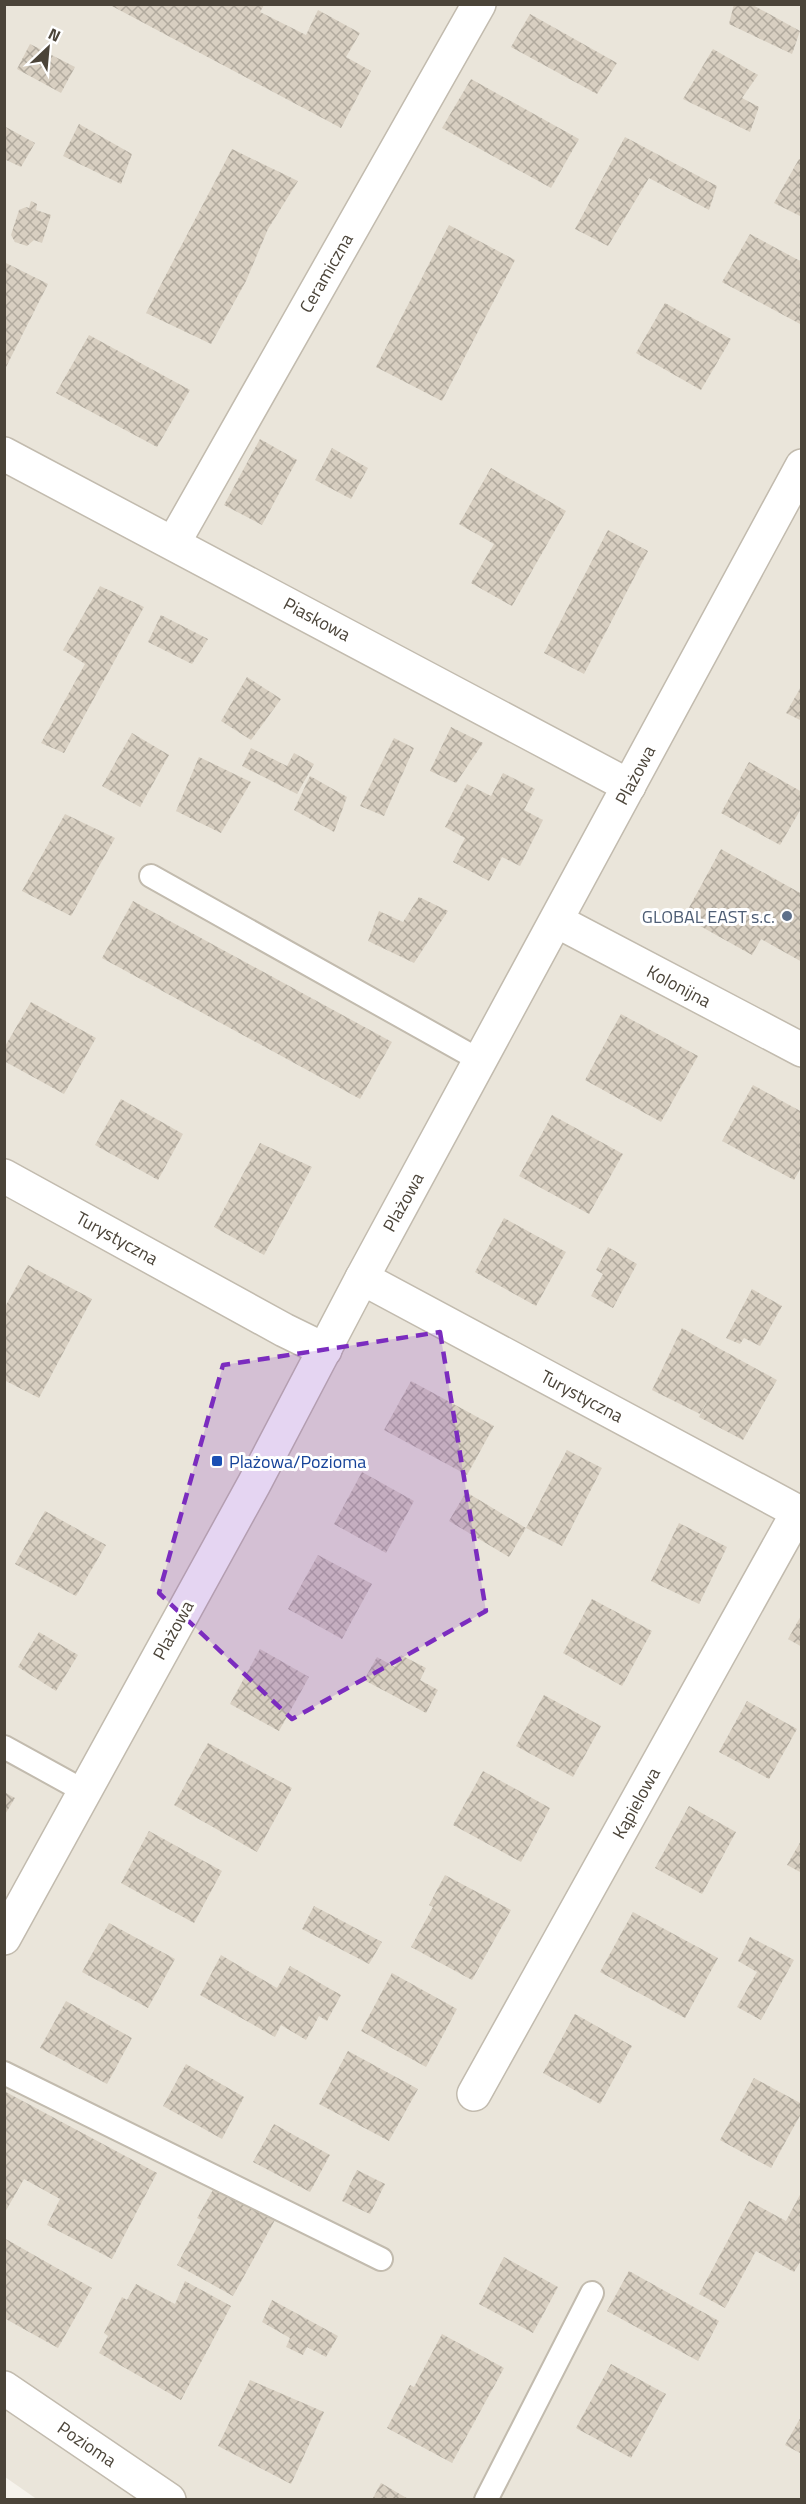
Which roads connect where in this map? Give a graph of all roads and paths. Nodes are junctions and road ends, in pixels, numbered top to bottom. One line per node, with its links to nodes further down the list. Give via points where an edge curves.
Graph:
1 (478, 4): 4 (street, Ceramiczna)
2 (4, 454): 4 (street, Piaskowa)
3 (801, 466): 5 (street, Plażowa)
4 (174, 542): 5 (street, Piaskowa)
5 (629, 786): 7 (street, Plażowa)
6 (152, 876): 9 (lane)
7 (557, 921): 8 (street, Kolonijna); 9 (street, Plażowa)
8 (801, 1050)
9 (481, 1061): 11 (street, Plażowa)
10 (4, 1176): 12 (street, Turystyczna)
11 (362, 1278): 12 (street, Plażowa); 13 (street, Turystyczna)
12 (326, 1350): 15 (street, Plażowa)
13 (800, 1513): 18 (street, Kąpielowa)
14 (4, 1747): 15 (lane)
15 (84, 1791): 16 (street, Plażowa)
16 (4, 1938)
17 (4, 2073): 19 (lane)
18 (474, 2094)
19 (381, 2259)
20 (592, 2293): 23 (lane)
21 (4, 2388): 22 (street, Pozioma)
22 (169, 2499)
23 (486, 2499)

